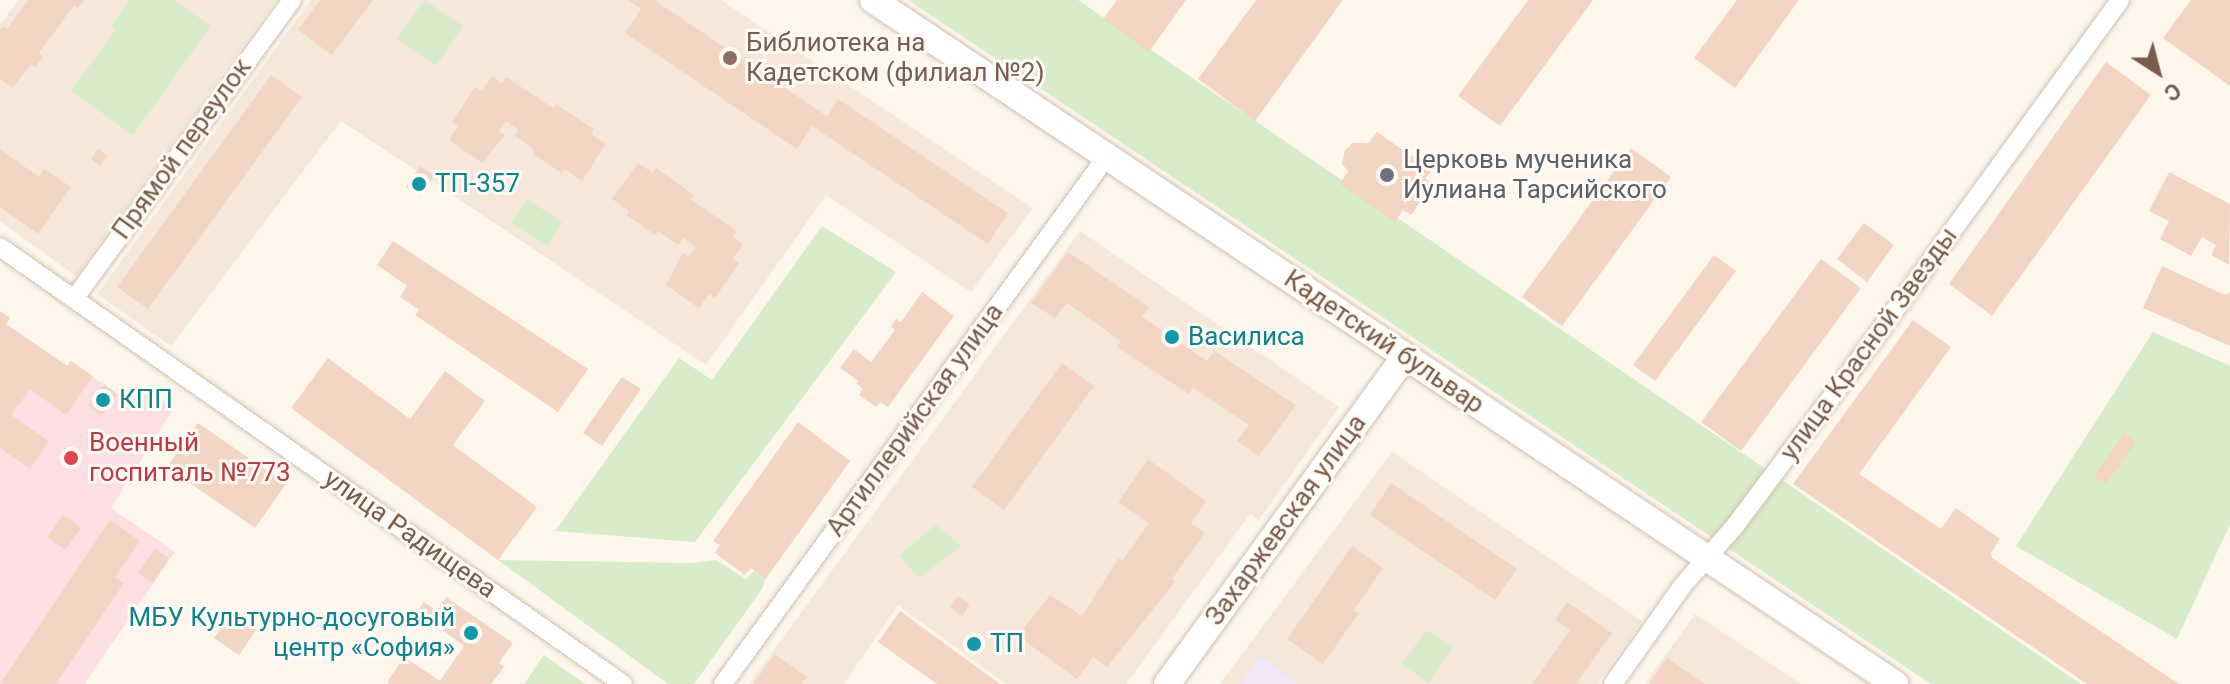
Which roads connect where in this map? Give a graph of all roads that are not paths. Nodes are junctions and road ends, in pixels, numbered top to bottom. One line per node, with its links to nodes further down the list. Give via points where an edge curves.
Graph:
1 (292, 0): 6 (street, Прямой переулок)
2 (873, 0): 4 (street, Кадетский бульвар)
3 (2120, 0): 8 (street, улица Красной Звезды, via 1830,400)
4 (1107, 156): 7 (street, Кадетский бульвар); 10 (street, Артиллерийская улица)
5 (0, 247): 6 (street, улица Радищева)
6 (74, 299): 9 (street, улица Радищева)
7 (1405, 356): 8 (street, Кадетский бульвар); 11 (street, Захаржевская улица)
8 (1708, 558): 12 (street, улица Красной Звезды); 13 (street, Кадетский бульвар)
9 (623, 684)
10 (723, 684)
11 (1167, 684)
12 (1613, 684)
13 (1895, 684)

